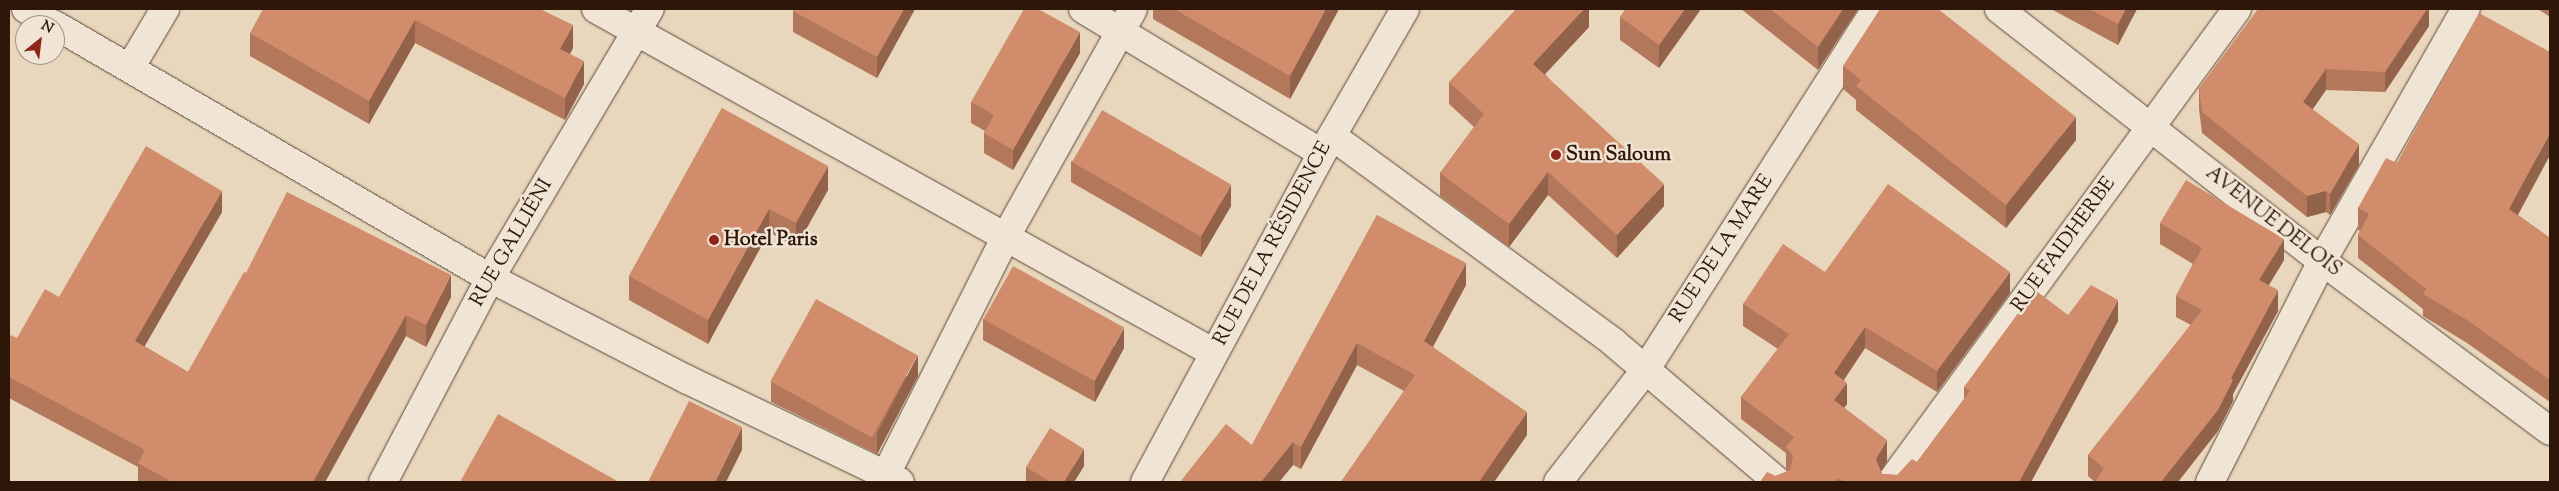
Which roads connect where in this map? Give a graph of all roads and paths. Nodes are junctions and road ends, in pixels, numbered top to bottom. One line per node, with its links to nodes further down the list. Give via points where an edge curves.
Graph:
1 (165, 9): 12 (street)
2 (596, 9): 9 (street)
3 (1083, 9): 10 (street)
4 (1405, 9): 14 (street, RUE DE LA RÉSIDENCE)
5 (1876, 9): 19 (street, RUE DE LA MARE)
6 (1999, 9): 13 (street, AVENUE DELOIS)
7 (2237, 9): 13 (street, RUE FAIDHERBE)
8 (2466, 9): 16 (street)
9 (643, 20): 15 (street); 17 (street, RUE GALLIÉNI)
10 (1127, 20): 14 (street); 15 (street)
11 (65, 31): 12 (street)
12 (130, 68): 17 (street)
13 (2152, 125): 16 (street, AVENUE DELOIS); 26 (street, RUE FAIDHERBE)
14 (1327, 144): 18 (street, RUE DE LA RÉSIDENCE); 19 (street, via 1613,342)
15 (1005, 238): 18 (street); 21 (street)
16 (2322, 261): 20 (street, AVENUE DELOIS); 27 (street)
17 (490, 278): 21 (street); 22 (street, RUE GALLIÉNI)
18 (1214, 353): 23 (street, RUE DE LA RÉSIDENCE)
19 (1644, 372): 24 (street, RUE DE LA MARE); 25 (street)
20 (2550, 431)
21 (890, 480)
22 (383, 482)
23 (1145, 482)
24 (1558, 482)
25 (1778, 482)
26 (1891, 482)
27 (2210, 482)

